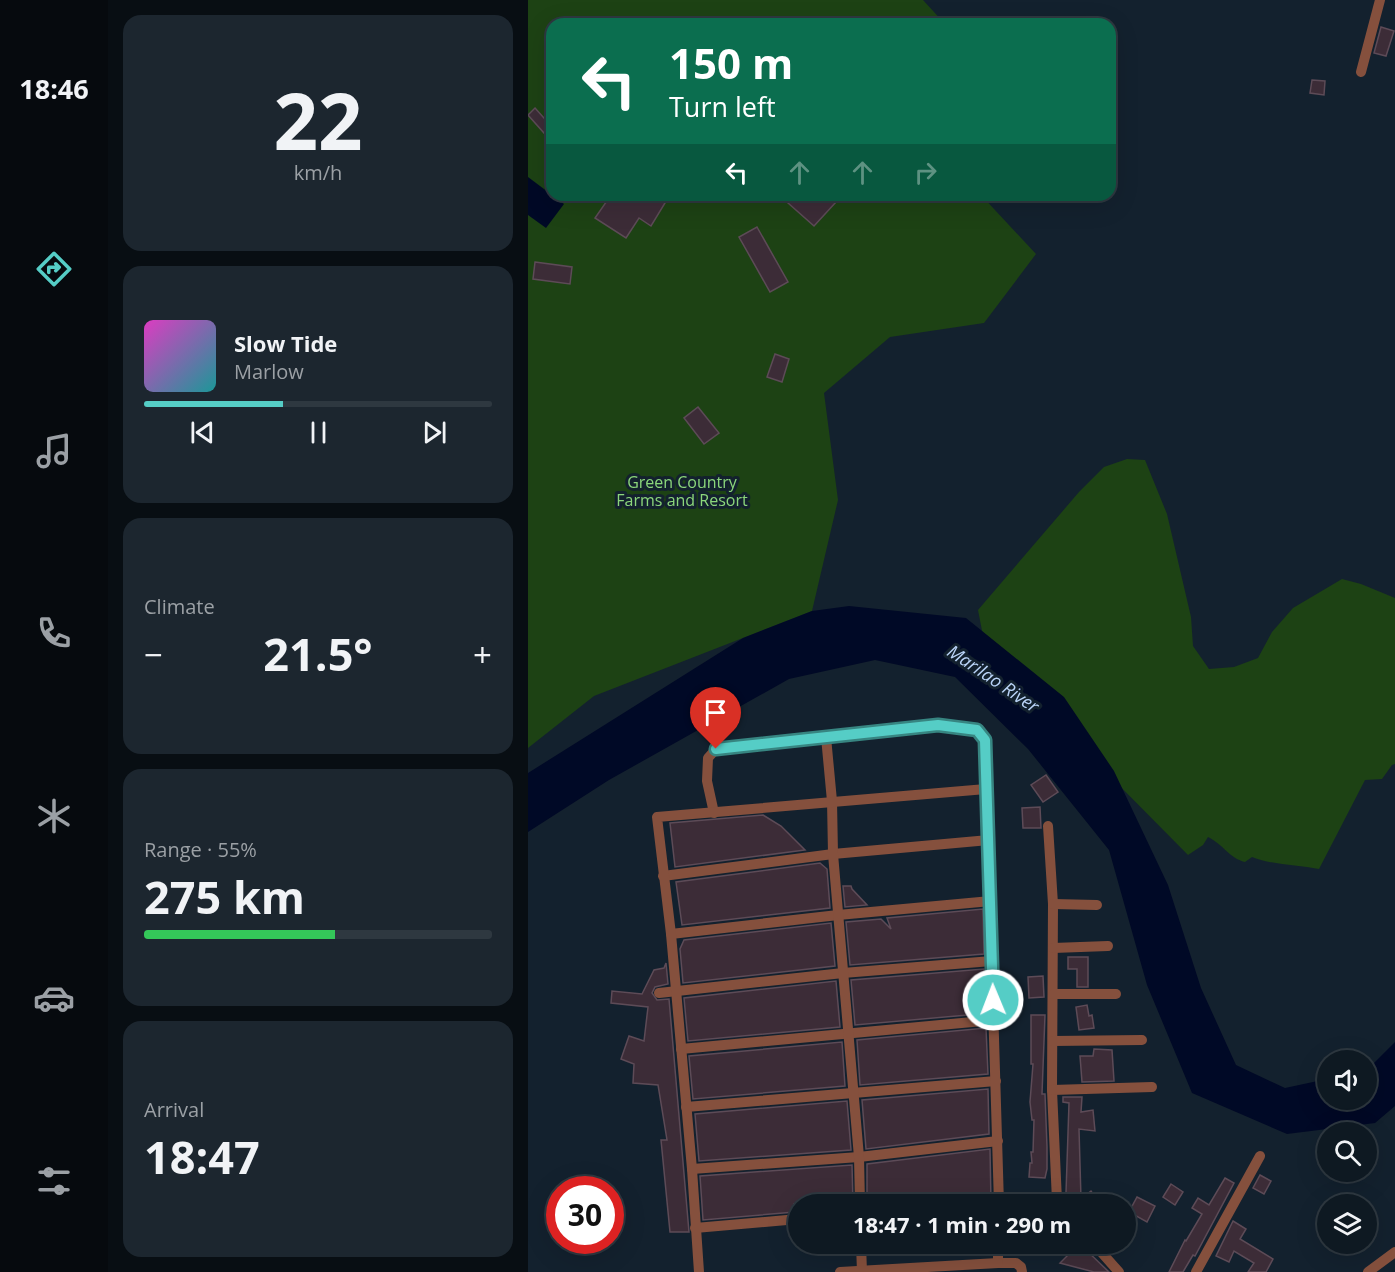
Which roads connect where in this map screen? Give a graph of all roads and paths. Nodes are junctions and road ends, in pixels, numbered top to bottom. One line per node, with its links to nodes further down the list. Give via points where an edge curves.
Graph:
1 (1380, 0): 2 (street)
2 (1361, 72)
3 (826, 737): 4 (street, via 938,725 977,730 985,740); 5 (street); 6 (street, via 716,749 708,758 707,774)
4 (986, 789): 5 (street); 8 (street)
5 (832, 801): 6 (street); 9 (street)
6 (714, 813): 10 (street, via 657,817)
7 (1048, 826): 12 (street)
8 (989, 840): 9 (street); 11 (street)
9 (833, 854): 10 (street); 14 (street)
10 (663, 876): 15 (street)
11 (991, 901): 14 (street); 18 (street)
12 (1053, 904): 13 (street); 17 (street)
13 (1097, 905)
14 (838, 915): 15 (street); 19 (street)
15 (671, 934): 20 (street)
16 (1108, 946): 17 (street)
17 (1053, 948): 22 (street)
18 (992, 961): 19 (street); 24 (street)
19 (843, 973): 20 (street); 25 (street)
20 (676, 991): 21 (street); 28 (street)
21 (659, 993)
22 (1053, 994): 23 (street); 27 (street)
23 (1116, 994)
24 (994, 1020): 25 (street); 29 (street)
25 (848, 1033): 28 (street); 32 (street)
26 (1142, 1040): 27 (street)
27 (1053, 1041): 31 (street)
28 (681, 1049): 33 (street)
29 (996, 1081): 32 (street); 34 (street)
30 (1152, 1086): 31 (street)
31 (1052, 1090): 40 (street)
32 (853, 1093): 33 (street); 36 (street)
33 (686, 1107): 37 (street)
34 (998, 1141): 36 (street); 39 (street)
35 (1260, 1156): 53 (street)
36 (859, 1157): 37 (street); 38 (street)
37 (692, 1169): 42 (street)
38 (860, 1194)
39 (999, 1194)
40 (1057, 1194)
41 (788, 1220): 42 (street)
42 (695, 1228): 49 (street)
43 (1395, 1252): 54 (street)
44 (861, 1254): 48 (street)
45 (998, 1254): 47 (street)
46 (1103, 1254): 52 (street)
47 (998, 1263): 48 (street); 51 (street, via 1016,1263)
48 (861, 1271): 50 (street)
49 (699, 1272)
50 (840, 1272)
51 (1022, 1272)
52 (1119, 1272)
53 (1196, 1272)
54 (1368, 1272)

